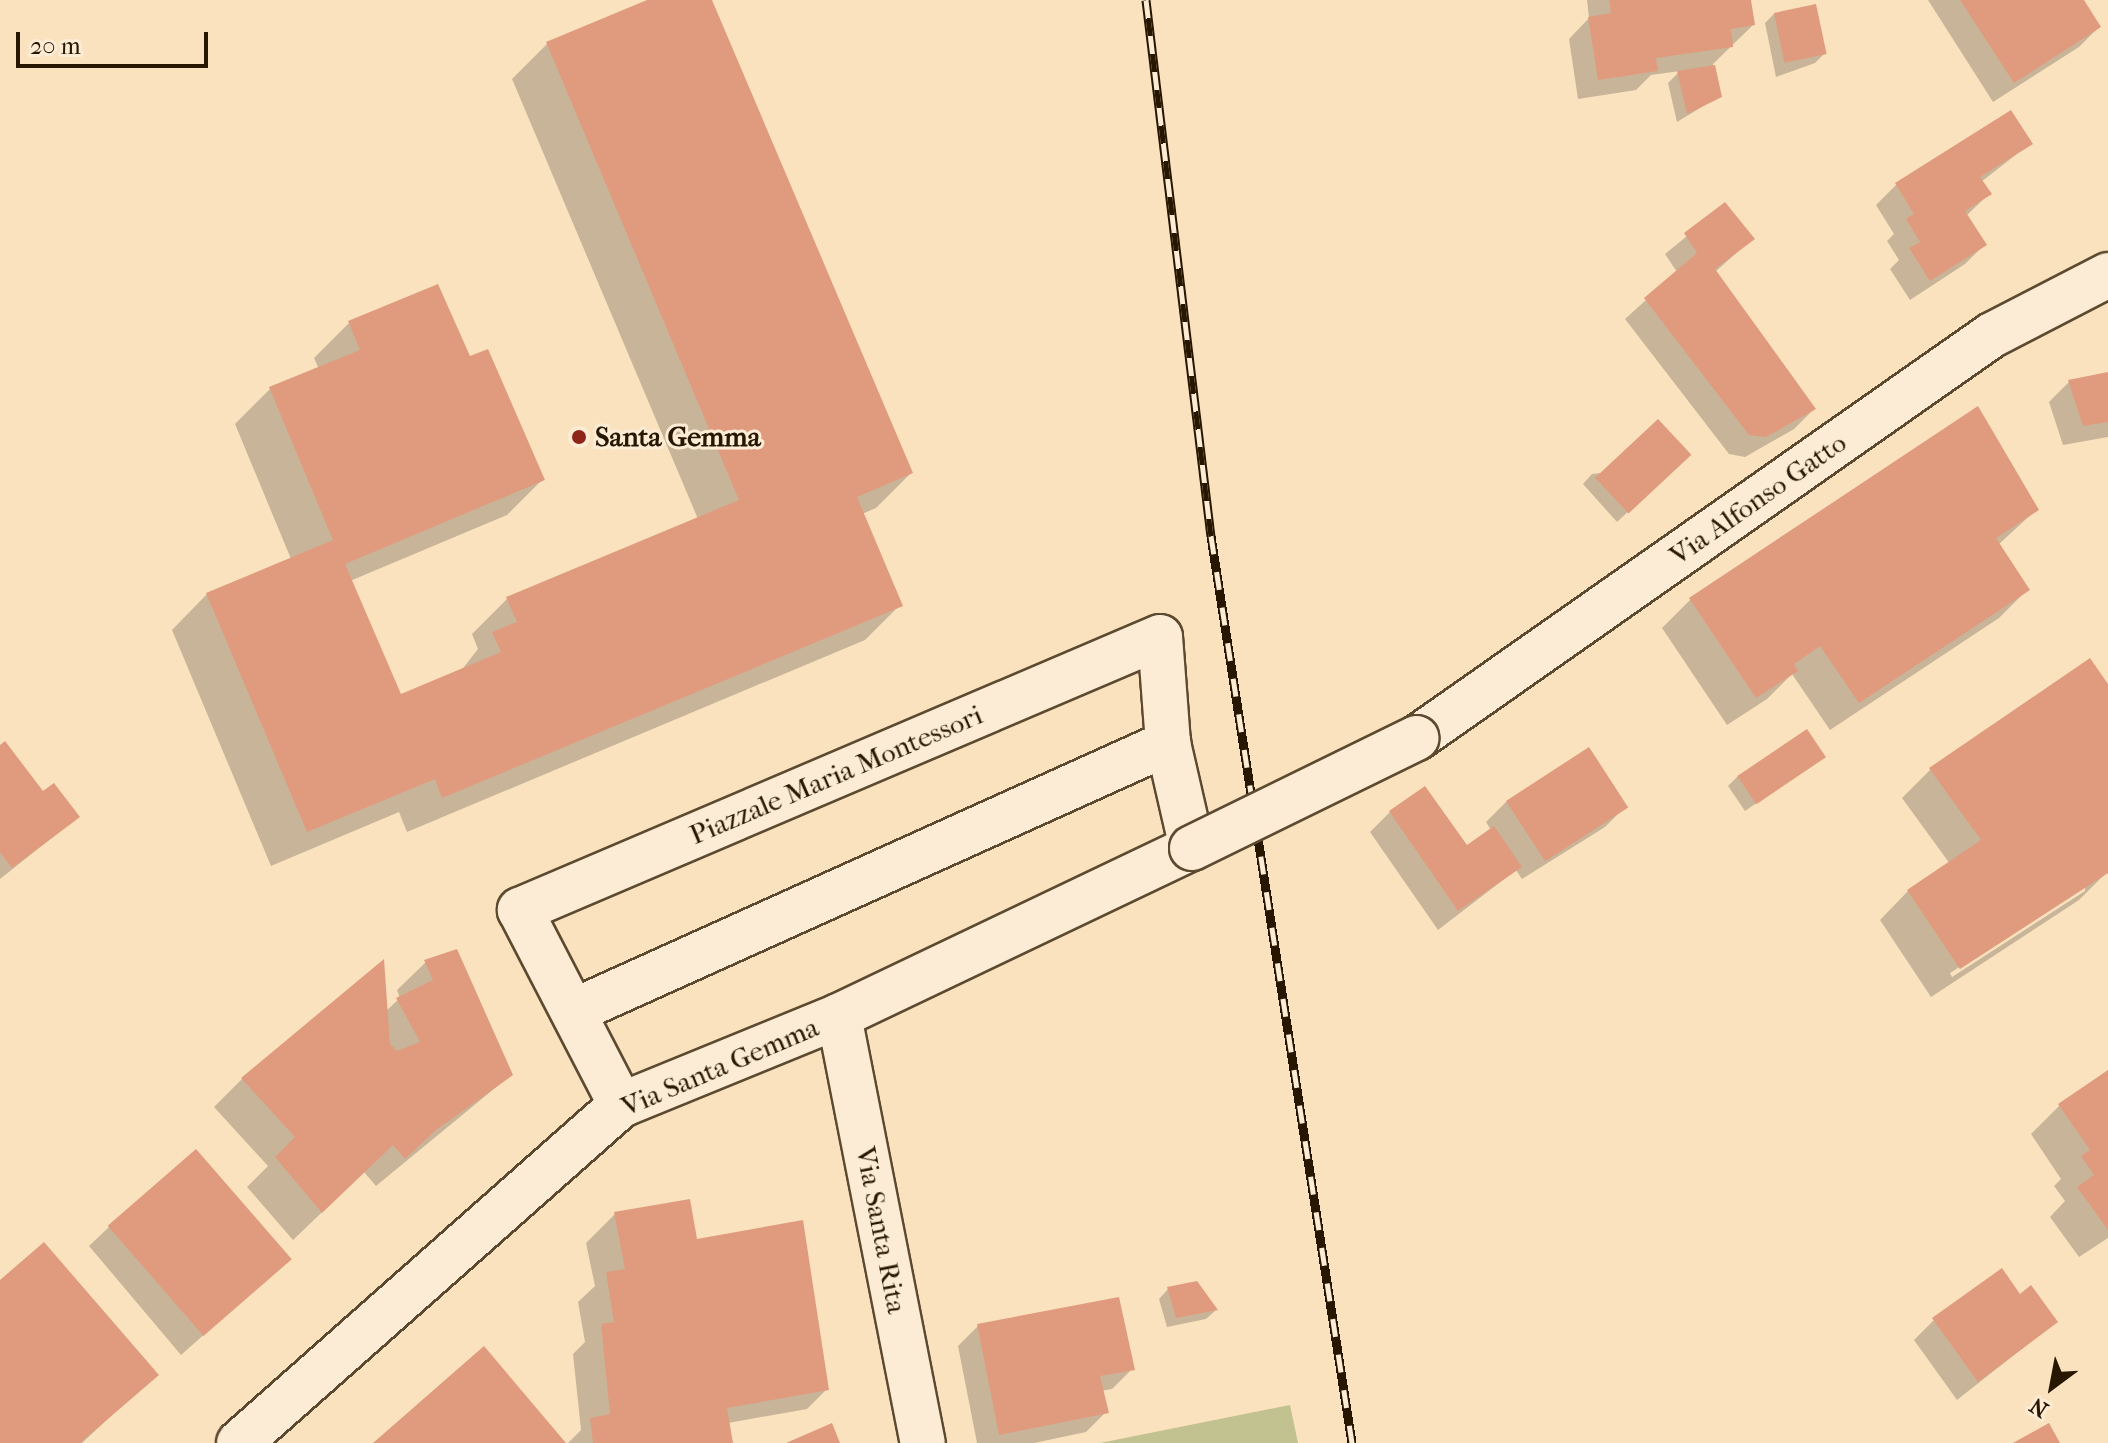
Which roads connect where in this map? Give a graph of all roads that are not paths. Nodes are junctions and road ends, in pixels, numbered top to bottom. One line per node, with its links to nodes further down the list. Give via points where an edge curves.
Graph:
1 (2108, 275): 3 (street, Via Alfonso Gatto, bridge, via 1992,335 1417,738)
2 (1168, 743): 3 (street, Piazzale Maria Montessori); 4 (street); 4 (street, Piazzale Maria Montessori, via 1160,637 520,910)
3 (1192, 848): 5 (street, Via Santa Gemma)
4 (574, 1011): 6 (street, Piazzale Maria Montessori)
5 (839, 1016): 6 (street, Via Santa Gemma); 8 (street, Via Santa Rita)
6 (621, 1105): 7 (street, Via Santa Gemma)
7 (239, 1443)
8 (923, 1443)

